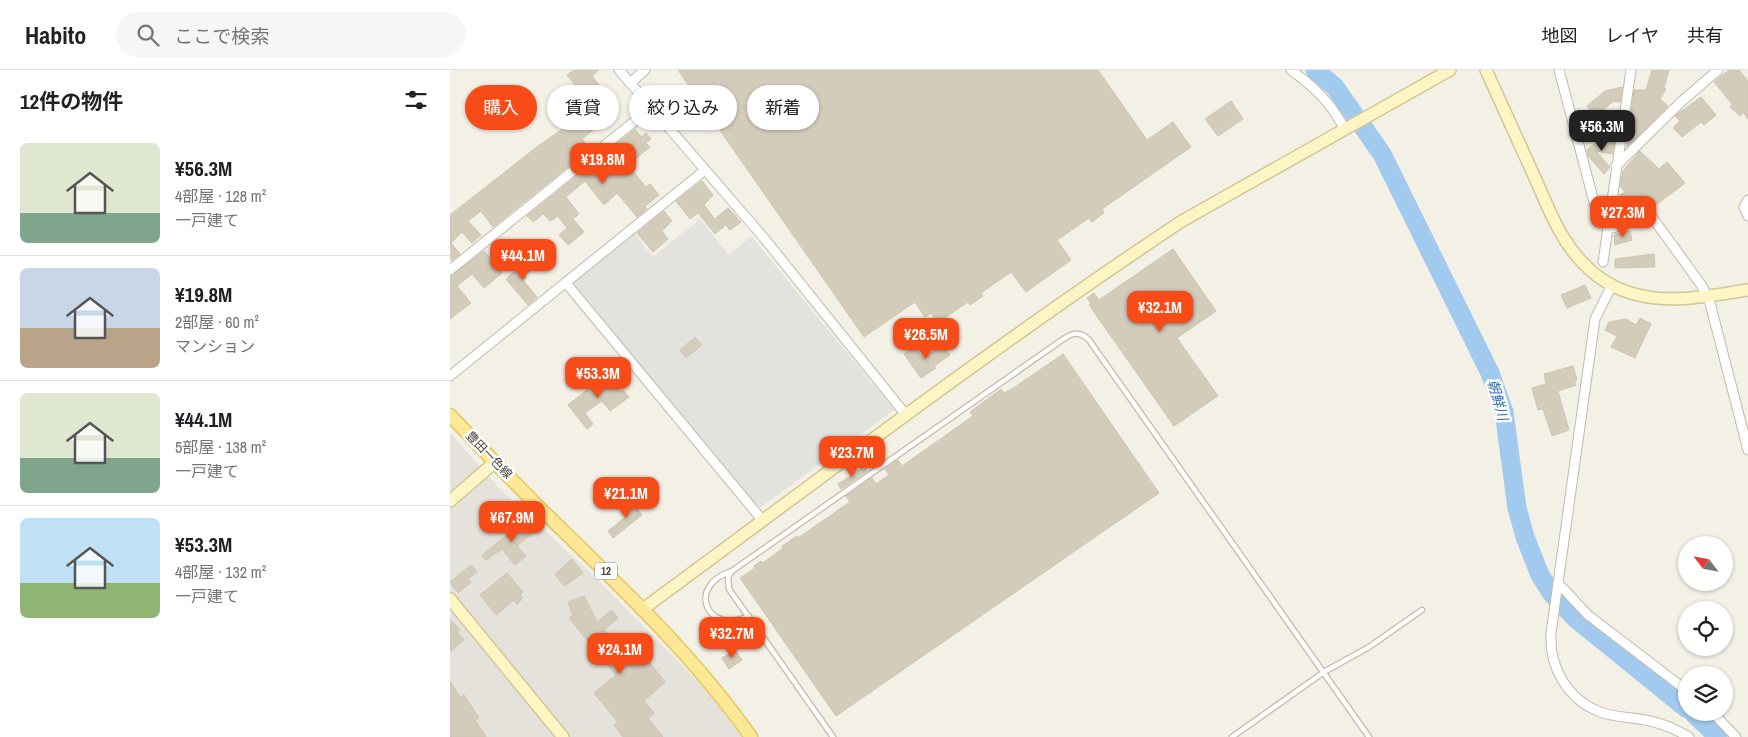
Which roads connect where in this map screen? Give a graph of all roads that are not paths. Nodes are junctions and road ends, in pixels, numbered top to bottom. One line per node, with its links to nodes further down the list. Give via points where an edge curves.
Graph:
1 (619, 70): 9 (street)
2 (645, 70): 9 (street)
3 (1291, 70): 11 (street, via 1324,98)
4 (1450, 70): 11 (street)
5 (1486, 70): 21 (street, via 1555,222 1582,262)
6 (1559, 70): 17 (street, via 1596,213)
7 (1631, 70): 13 (street)
8 (1718, 70): 13 (street)
9 (630, 83)
10 (629, 126): 19 (street)
11 (1348, 127): 26 (street, via 1182,220)
12 (671, 130): 14 (street)
13 (1616, 166): 17 (street)
14 (705, 170): 20 (street); 26 (street)
15 (1748, 200): 16 (street, via 1744,207)
16 (1748, 216)
17 (1608, 226): 18 (street); 23 (street, via 1613,228 1652,217)
18 (1603, 262)
19 (450, 270)
20 (566, 283): 24 (street); 30 (street)
21 (1612, 286): 23 (street, via 1639,296); 32 (street, via 1595,319)
22 (1748, 290): 23 (street)
23 (1707, 296): 27 (street)
24 (450, 376)
25 (450, 415): 28 (main road, 豊田一色線 / 12)
26 (906, 415): 30 (street)
27 (1748, 450)
28 (495, 462): 29 (street); 34 (main road, 豊田一色線 / 12)
29 (450, 501)
30 (763, 521): 34 (street)
31 (732, 572): 36 (lane, via 728,577 730,589); 36 (lane, via 721,575 710,584 705,596 706,608 720,620); 37 (lane, via 1059,342 1071,334 1080,333 1090,340)
32 (1557, 584): 38 (street, via 1588,615); 45 (street, via 1550,643 1560,678 1575,696 1600,712 1656,722)
33 (450, 599): 40 (street)
34 (643, 609): 41 (main road, 豊田一色線 / 12, via 706,677)
35 (1422, 610): 37 (lane, via 1369,647)
36 (748, 616): 42 (lane)
37 (1324, 672): 43 (lane); 44 (lane)
38 (1678, 684)
39 (1721, 721): 46 (street)
40 (563, 737)
41 (751, 737)
42 (833, 737)
43 (1232, 737)
44 (1369, 737)
45 (1689, 737)
46 (1736, 737)

